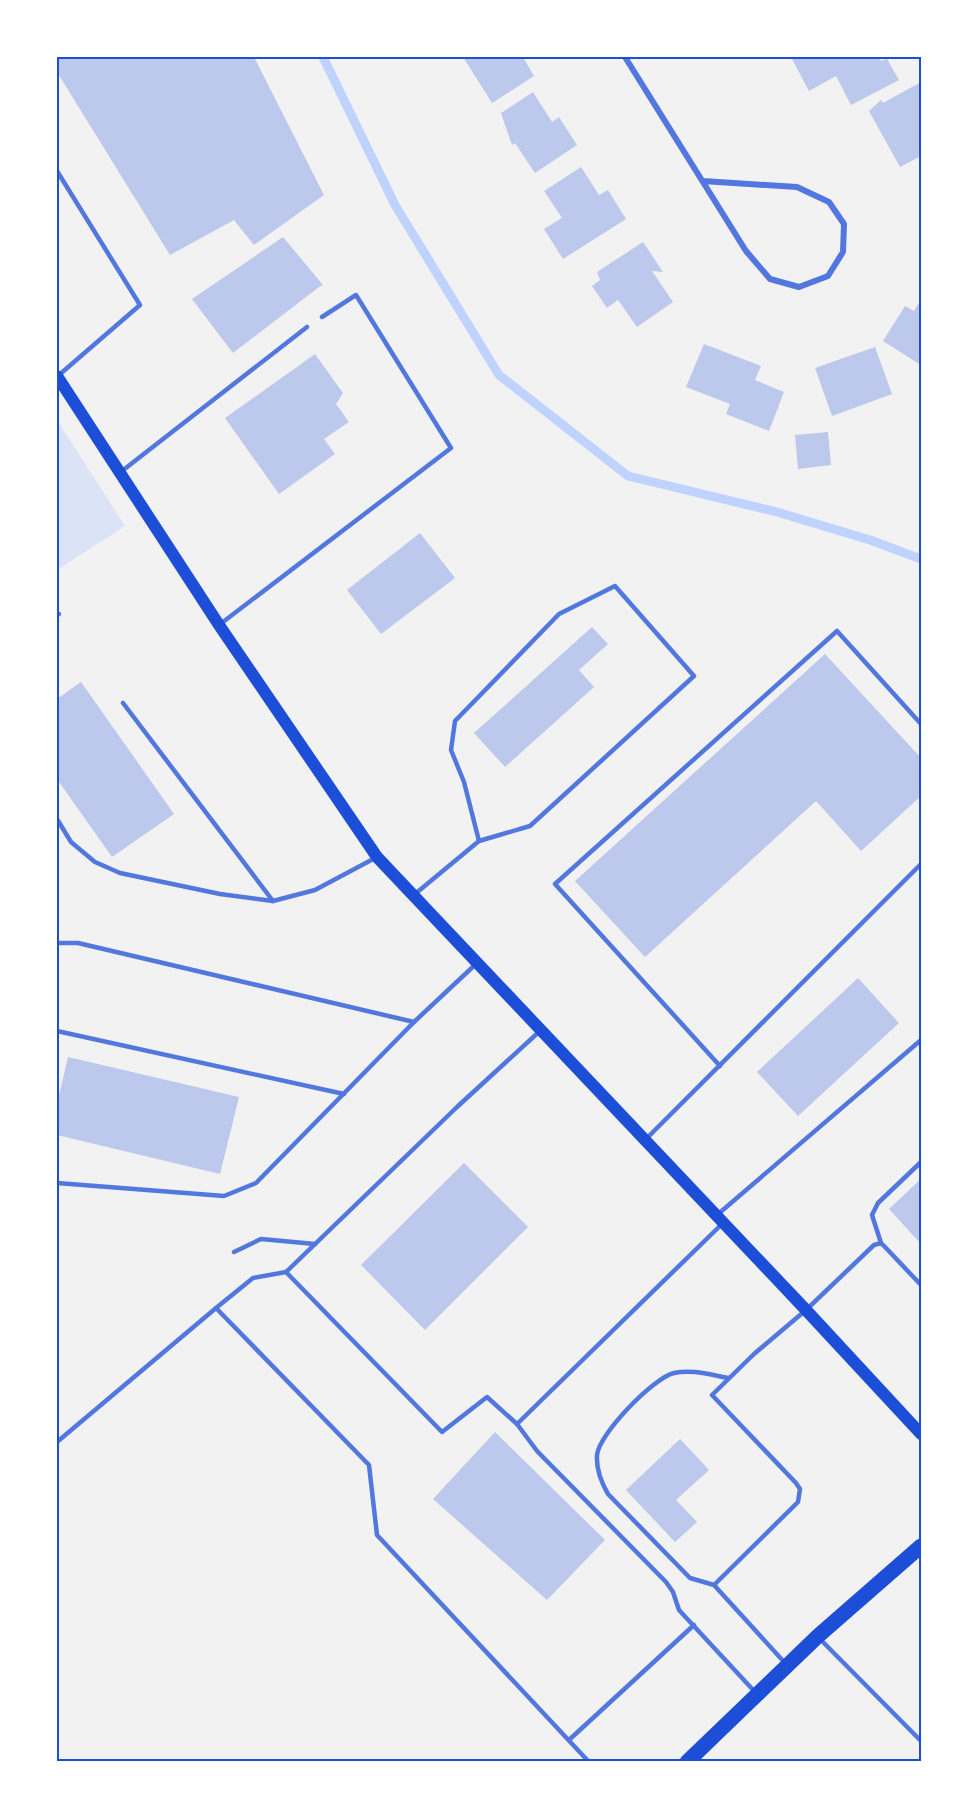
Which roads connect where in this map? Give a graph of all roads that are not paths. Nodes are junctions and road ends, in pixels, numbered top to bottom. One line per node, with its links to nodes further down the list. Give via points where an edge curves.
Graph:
1 (625, 57): 3 (street)
2 (57, 171): 6 (lane, via 140,305)
3 (703, 181): 3 (street, via 746,251 770,279 799,287 828,276 843,252 844,224 829,202 796,187)
4 (322, 317): 8 (lane, via 356,295 451,448)
5 (307, 327): 7 (lane)
6 (57, 377): 7 (main road)
7 (120, 472): 8 (main road)
8 (219, 625): 13 (main road)
9 (123, 703): 16 (lane)
10 (921, 724): 23 (lane, via 837,631 555,884)
11 (57, 819): 16 (lane, via 71,842 95,862 120,873)
12 (479, 841): 12 (lane, via 530,826 694,676 615,586 559,614 455,721 451,750 465,782); 15 (lane)
13 (377, 857): 15 (main road); 16 (lane, via 315,890)
14 (921, 864): 23 (lane)
15 (413, 896): 18 (main road)
16 (273, 901)
17 (57, 943): 19 (lane, via 78,943)
18 (477, 963): 19 (lane); 20 (main road)
19 (414, 1022): 24 (lane)
20 (541, 1030): 25 (main road); 30 (lane)
21 (57, 1031): 24 (lane)
22 (921, 1040): 28 (lane)
23 (720, 1066): 25 (lane)
24 (344, 1094): 27 (lane, via 256,1183 224,1196)
25 (645, 1140): 28 (main road)
26 (921, 1162): 29 (lane, via 878,1203 872,1215)
27 (57, 1183)
28 (720, 1219): 35 (main road); 37 (lane)
29 (880, 1243): 33 (lane); 35 (lane)
30 (315, 1244): 31 (lane, via 261,1239); 32 (lane)
31 (234, 1252)
32 (285, 1272): 34 (lane, via 253,1278); 37 (lane, via 442,1432 487,1397)
33 (921, 1285)
34 (216, 1308): 39 (lane); 46 (lane, via 369,1465 377,1535)
35 (806, 1310): 36 (lane); 38 (main road)
36 (729, 1378): 41 (lane, via 712,1395 796,1483 800,1495 798,1502); 41 (lane, via 673,1373 653,1384 608,1431 597,1454 600,1479 608,1494 690,1578)
37 (517, 1424): 42 (lane, via 537,1451 666,1582 679,1610)
38 (921, 1434)
39 (57, 1442)
40 (921, 1546): 43 (main road)
41 (714, 1585): 44 (lane)
42 (694, 1625): 45 (lane); 46 (lane)
43 (818, 1636): 44 (main road); 47 (lane)
44 (787, 1665): 45 (main road)
45 (757, 1694): 49 (main road)
46 (569, 1740): 48 (lane)
47 (921, 1741)
48 (590, 1762)
49 (687, 1762)

